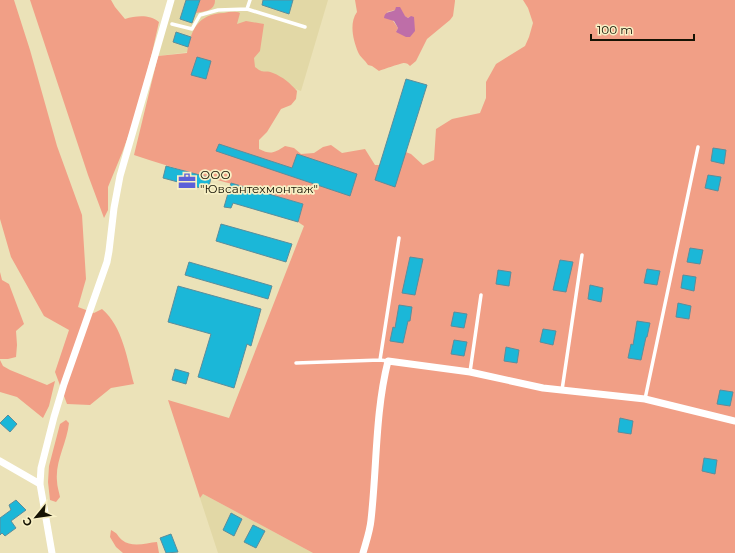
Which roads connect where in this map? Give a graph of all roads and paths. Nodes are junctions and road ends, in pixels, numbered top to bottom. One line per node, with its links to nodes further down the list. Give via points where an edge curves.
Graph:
1 (171, 0): 17 (street, via 120,176 107,262 81,331 54,417 41,468)
2 (250, 0): 3 (lane)
3 (247, 9): 4 (lane, via 218,10 200,15 192,29); 5 (lane)
4 (172, 24)
5 (305, 27)
6 (698, 147): 14 (lane)
7 (399, 238): 10 (lane)
8 (582, 255): 13 (lane)
9 (481, 295): 12 (lane)
10 (384, 361): 11 (lane); 12 (street); 19 (street, via 371,522)
11 (296, 363)
12 (470, 372): 13 (street)
13 (562, 390): 14 (street)
14 (645, 399): 15 (street)
15 (735, 422)
16 (0, 461): 17 (street)
17 (40, 484): 18 (street)
18 (52, 553)
19 (363, 553)

